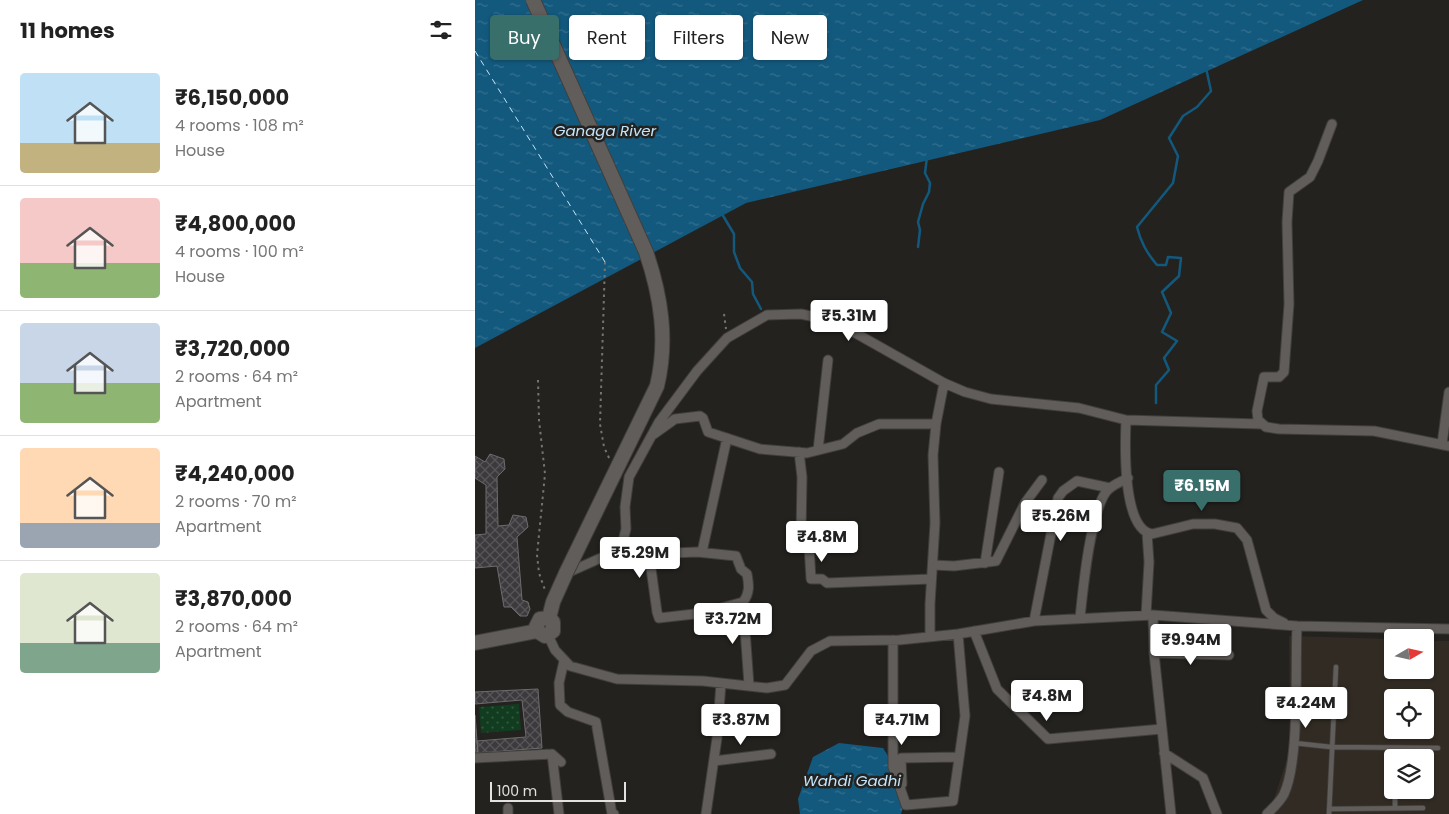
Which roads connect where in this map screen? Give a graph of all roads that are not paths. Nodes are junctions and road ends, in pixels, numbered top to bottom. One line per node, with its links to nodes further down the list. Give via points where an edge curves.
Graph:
1 (533, 0): 24 (main road, bridge, via 646,252 657,285 662,318 662,365 657,386)
2 (1332, 124): 8 (street, via 1310,177 1289,192 1289,304 1284,372 1282,376 1263,379 1257,411)
3 (828, 360): 12 (street)
4 (944, 383): 6 (street, via 991,399 1079,408); 7 (street); 9 (street, via 847,327 817,316 767,315 727,338 673,400)
5 (1449, 392): 11 (street)
6 (1126, 420): 8 (street); 15 (street)
7 (936, 424): 12 (street, via 879,424 857,433 843,444); 23 (street)
8 (1260, 424): 11 (street, via 1279,429 1374,431)
9 (650, 437): 10 (street, via 675,419 700,416 708,432); 19 (street, via 629,477 626,530)
10 (727, 438): 13 (street, via 760,448); 20 (street)
11 (1446, 445)
12 (818, 450): 13 (street)
13 (799, 452): 25 (street, via 801,535 809,546 811,579 822,579 827,583)
14 (999, 472): 22 (street)
15 (1128, 478): 17 (street); 18 (street, via 1132,513)
16 (1042, 480): 22 (street, via 1025,504 997,560)
17 (1110, 488): 28 (street, via 1099,508 1085,567); 29 (street, via 1077,481 1063,490 1058,498)
18 (1147, 533): 27 (street); 30 (street, via 1161,533 1193,524 1237,528 1247,540 1266,610 1274,618)
19 (621, 549): 21 (street, via 642,548); 24 (street)
20 (702, 552): 21 (street); 26 (street, via 737,556 741,569 747,574 749,586)
21 (649, 554): 26 (street, via 658,618 703,613)
22 (985, 563): 23 (street)
23 (933, 565): 25 (street)
24 (566, 573): 33 (main road, via 549,618 540,619 535,627)
25 (931, 579): 35 (street)
26 (743, 602): 43 (street)
27 (1149, 615): 28 (street); 30 (street); 38 (street)
28 (1080, 618): 29 (street)
29 (1034, 621): 32 (street)
30 (1293, 626): 31 (street); 45 (street)
31 (1449, 629)
32 (974, 632): 34 (street); 44 (street, via 997,689 1048,739)
33 (542, 633): 37 (main road); 40 (street)
34 (958, 634): 35 (street); 52 (street, via 965,716)
35 (930, 636): 36 (street)
36 (893, 640): 43 (street, via 830,641 811,651 785,685 767,688); 56 (street, via 893,767)
37 (475, 643)
38 (1153, 653): 39 (street); 44 (street)
39 (1229, 655)
40 (564, 661): 42 (street, via 570,666 617,679); 62 (street, via 559,683 561,705 568,712 595,722 612,814)
41 (1336, 667): 46 (lane)
42 (721, 683): 43 (street); 54 (street)
43 (749, 685)
44 (1162, 729): 49 (street)
45 (1293, 743): 46 (lane); 66 (street, via 1285,792)
46 (1331, 748): 47 (lane); 60 (lane)
47 (1395, 748): 48 (lane)
48 (1438, 748)
49 (1164, 753): 64 (street); 65 (street, via 1203,778)
50 (552, 754): 53 (street); 55 (street); 61 (street)
51 (771, 754): 54 (street)
52 (959, 757): 56 (street, via 901,758); 56 (street, via 953,801 906,805)
53 (475, 758)
54 (714, 761): 63 (street)
55 (561, 762)
56 (902, 795)
57 (1395, 799): 58 (lane)
58 (1395, 808): 59 (lane); 60 (lane)
59 (1423, 808)
60 (1329, 811)
61 (559, 814)
62 (615, 814)
63 (706, 814)
64 (1171, 814)
65 (1217, 814)
66 (1267, 814)

